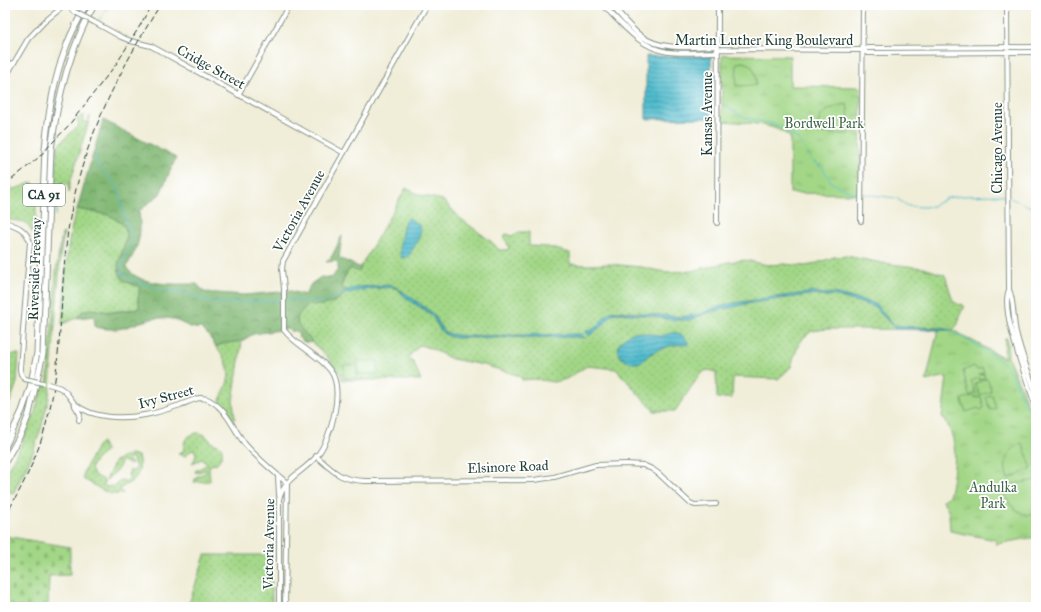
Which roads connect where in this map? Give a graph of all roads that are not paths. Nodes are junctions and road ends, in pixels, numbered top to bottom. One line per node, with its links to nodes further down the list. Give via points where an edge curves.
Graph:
1 (66, 5): 18 (street, via 33,34); 20 (street, Cridge Street, bridge, via 121,37 151,46)
2 (86, 5): 33 (highway, Riverside Freeway / CA 91, via 65,49 48,119 37,353 30,388)
3 (94, 5): 35 (highway, Riverside Freeway / CA 91, via 69,63 54,120 43,354 29,414)
4 (289, 5): 20 (street)
5 (427, 5): 21 (street, Victoria Avenue)
6 (603, 5): 13 (street, Martin Luther King Boulevard, via 642,42 667,52 715,52)
7 (611, 5): 13 (street, via 633,29 651,41 667,46 714,46)
8 (718, 5): 13 (street, Kansas Avenue)
9 (863, 5): 14 (street)
10 (1007, 5): 11 (street, Chicago Avenue)
11 (1008, 47): 12 (street, Martin Luther King Boulevard); 14 (street, Martin Luther King Boulevard); 15 (street, Chicago Avenue)
12 (1036, 47)
13 (718, 49): 14 (street, Martin Luther King Boulevard); 24 (street, Kansas Avenue)
14 (863, 50): 15 (street, Martin Luther King Boulevard, via 867,53); 22 (street)
15 (1007, 52): 16 (street, Martin Luther King Boulevard); 25 (street, Chicago Avenue)
16 (1036, 52)
17 (5, 61): 18 (street)
18 (12, 64): 19 (street)
19 (5, 78)
20 (238, 94): 21 (street, Cridge Street)
21 (344, 153): 34 (street, Victoria Avenue, via 283,261 282,269 285,332 327,367 336,384 332,421 327,437)
22 (861, 221)
23 (5, 222): 30 (street, Ivy Street, bridge, via 18,226 30,242 20,372 25,379 58,387 65,391)
24 (717, 223)
25 (1009, 290): 26 (street, Chicago Avenue); 27 (street, Chicago Avenue)
26 (1009, 314): 27 (street, via 1012,329); 28 (street, Chicago Avenue)
27 (1016, 332): 28 (street); 29 (street, Chicago Avenue)
28 (1013, 339): 31 (street, Chicago Avenue)
29 (1036, 394)
30 (73, 402): 32 (street, via 80,414); 36 (street, Ivy Street, via 93,414 124,417 167,410 197,399 211,400 247,446)
31 (1036, 408)
32 (79, 420)
33 (5, 447)
34 (316, 456): 37 (street, Victoria Avenue); 39 (street, Elsinore Road, via 340,476 365,481 534,480 596,465 643,465 659,474 690,503)
35 (5, 462)
36 (278, 475): 37 (street, Ivy Street); 38 (street)
37 (287, 483): 38 (street, Victoria Avenue); 41 (street, Victoria Avenue)
38 (279, 500): 40 (street, Victoria Avenue)
39 (716, 504)
40 (279, 607)
41 (285, 607)

